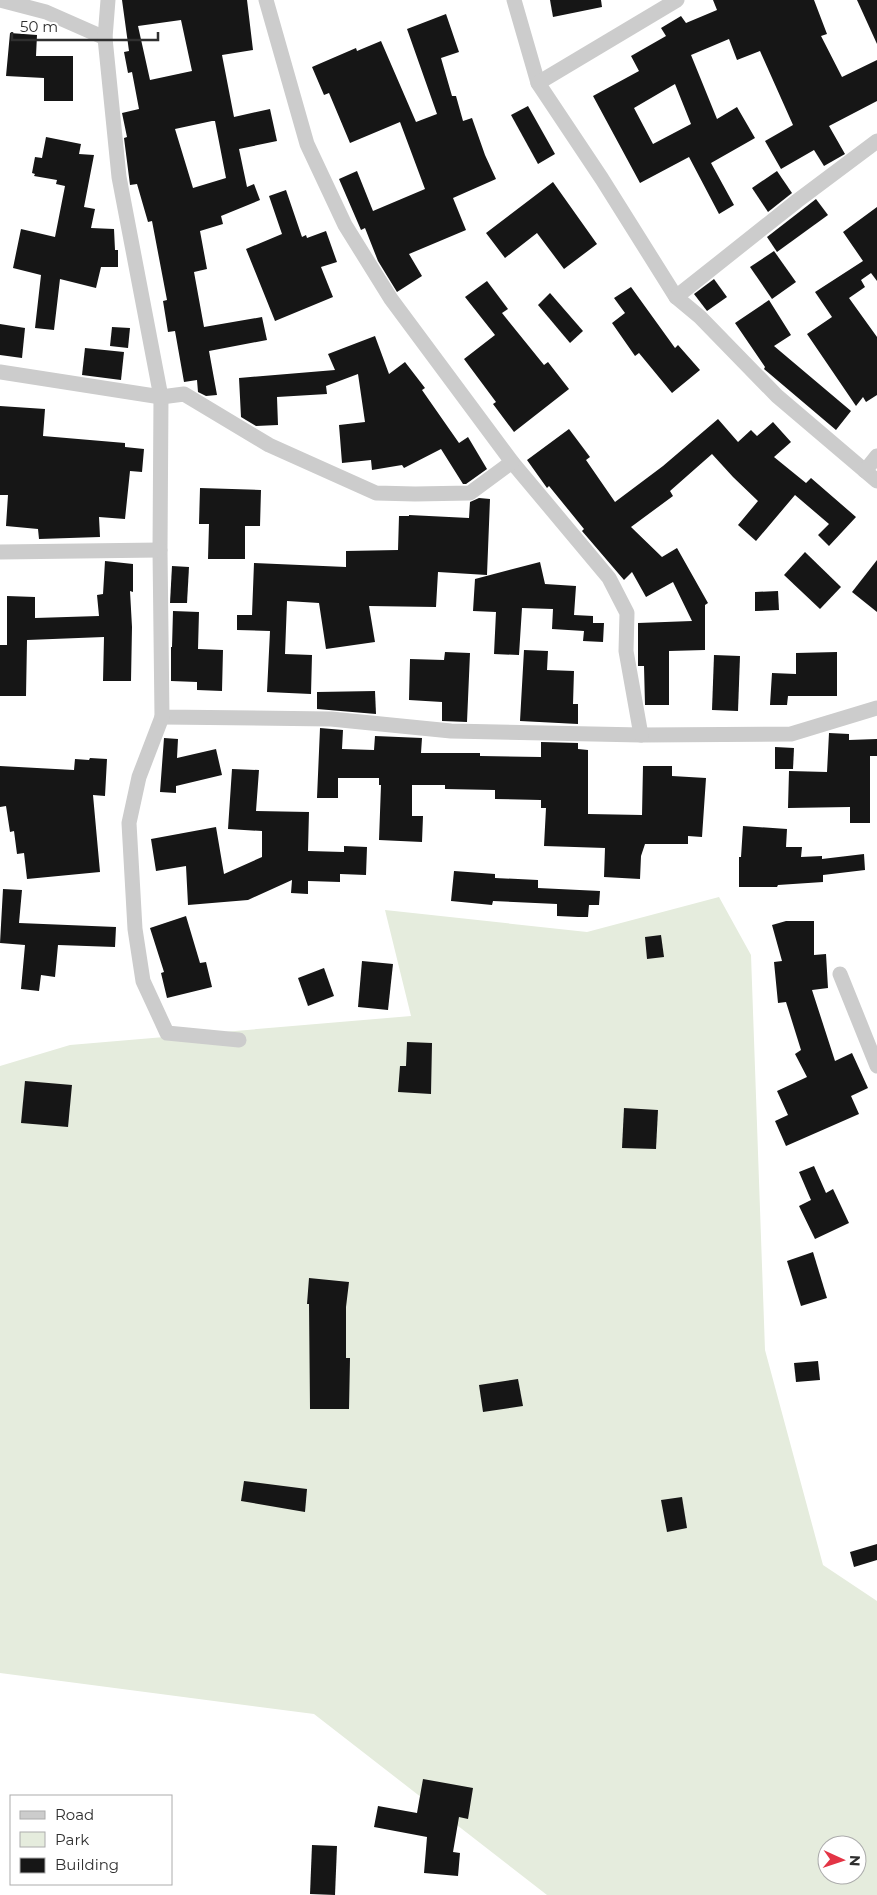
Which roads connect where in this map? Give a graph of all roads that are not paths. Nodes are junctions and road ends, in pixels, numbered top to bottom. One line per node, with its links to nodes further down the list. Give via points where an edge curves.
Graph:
1 (0, 0): 6 (street, via 46,12)
2 (108, 0): 6 (street)
3 (266, 0): 13 (street, via 307,144 346,225 391,299)
4 (514, 0): 7 (street)
5 (677, 0): 7 (street)
6 (104, 38): 11 (street, via 119,177)
7 (538, 83): 9 (street)
8 (877, 142): 9 (street)
9 (676, 297): 14 (street, via 700,317 776,396)
10 (0, 372): 11 (street)
11 (161, 397): 13 (street, via 184,394 269,445 376,493 470,493); 16 (street)
12 (877, 456): 14 (street)
13 (512, 462): 20 (street, via 608,578 626,613 626,651)
14 (865, 470): 15 (street)
15 (877, 481)
16 (160, 550): 17 (street); 19 (street)
17 (0, 552)
18 (877, 708): 20 (street, via 791,734)
19 (162, 717): 20 (street, via 331,719 451,731); 22 (street, via 138,777 129,823 135,929 143,981 167,1033)
20 (641, 735)
21 (840, 974): 23 (street)
22 (239, 1040)
23 (877, 1066)

